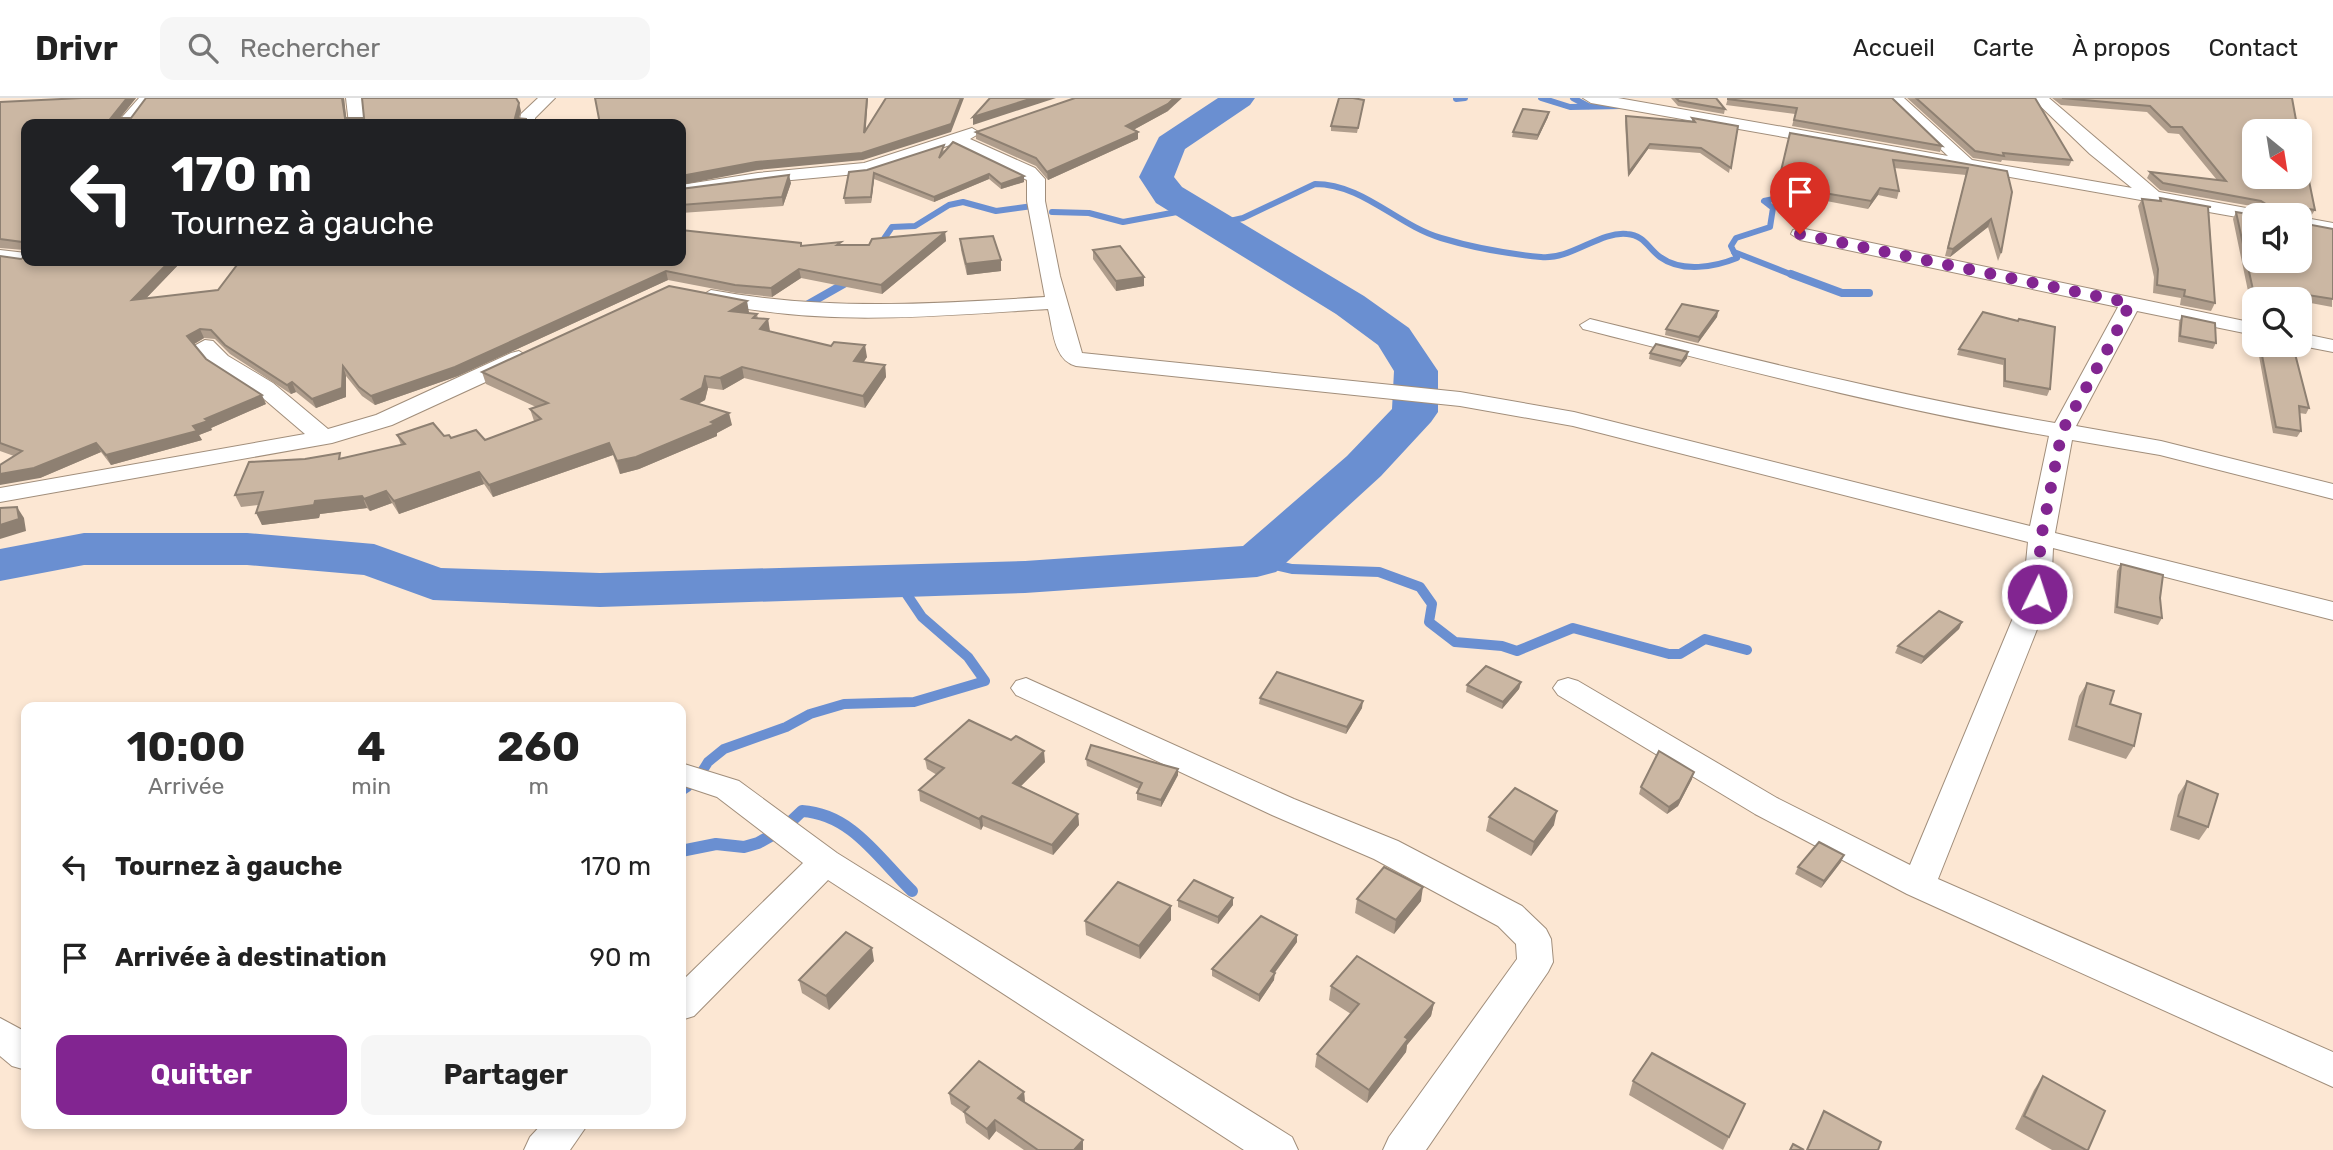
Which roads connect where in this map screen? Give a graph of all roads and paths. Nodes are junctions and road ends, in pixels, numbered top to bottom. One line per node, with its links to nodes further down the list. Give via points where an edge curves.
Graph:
1 (147, 98): 7 (street)
2 (354, 98): 8 (street)
3 (547, 98): 9 (street)
4 (1591, 98): 12 (street)
5 (1895, 98): 12 (street)
6 (2040, 98): 14 (street)
7 (128, 119)
8 (356, 119)
9 (527, 119)
10 (990, 128): 11 (street)
11 (954, 138): 13 (street, via 867,168); 22 (street, via 1028,172 1038,187 1037,206)
12 (1966, 163): 14 (street)
13 (686, 189)
14 (2153, 197): 15 (street)
15 (2242, 212)
16 (2312, 225): 17 (street)
17 (2333, 229)
18 (1800, 234): 23 (street)
19 (0, 256): 20 (street)
20 (21, 258)
21 (690, 291): 22 (street, via 736,302 841,312)
22 (1057, 302): 34 (street, via 1070,354 1087,362 1460,399 1574,419)
23 (2130, 303): 25 (street); 30 (street)
24 (1590, 325): 30 (street, via 1792,375)
25 (2242, 327)
26 (2312, 342): 28 (street)
27 (205, 346): 31 (street)
28 (2333, 346)
29 (536, 350): 31 (street, via 426,402)
30 (2062, 431): 32 (street, via 2161,448); 34 (street)
31 (324, 438): 33 (street)
32 (2333, 492)
33 (0, 495)
34 (2041, 538): 35 (street); 40 (street, via 2037,594)
35 (2333, 611)
36 (1026, 688): 48 (street, via 1386,850 1510,916 1533,939 1535,962)
37 (1568, 688): 40 (street, via 1766,806)
38 (686, 776): 39 (street, via 728,789)
39 (825, 862): 41 (street); 47 (street)
40 (1919, 885): 44 (street)
41 (686, 1000)
42 (0, 1034): 43 (street)
43 (21, 1050)
44 (2333, 1070)
45 (563, 1129): 46 (street)
46 (544, 1150)
47 (1278, 1150)
48 (1403, 1150)

